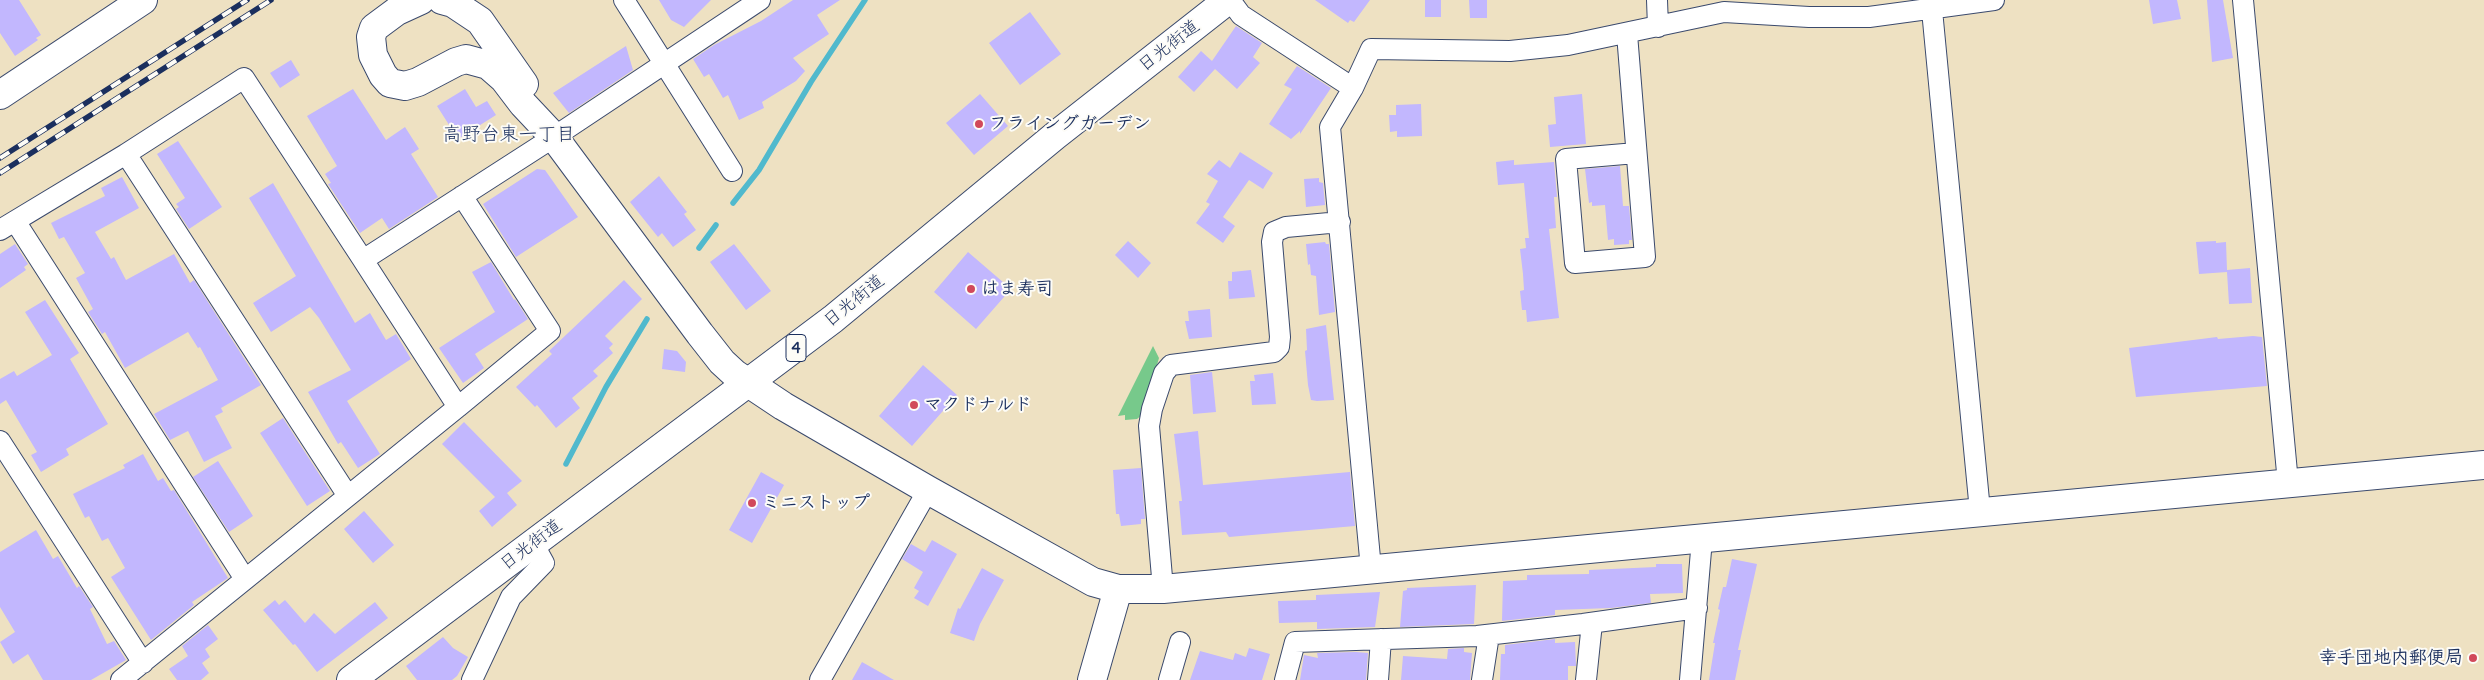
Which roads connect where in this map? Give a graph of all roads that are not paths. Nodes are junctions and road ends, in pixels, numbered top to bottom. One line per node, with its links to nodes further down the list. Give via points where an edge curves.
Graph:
1 (143, 0): 18 (main road)
2 (421, 0): 15 (main road, via 397,11 374,28 371,48 377,66 390,82 405,86)
3 (442, 0): 12 (main road)
4 (624, 0): 16 (street)
5 (760, 0): 16 (street)
6 (1229, 0): 17 (street, via 1241,15); 27 (main road, 日光街道 / 4)
7 (1656, 0): 13 (street)
8 (1994, 0): 11 (street)
9 (2243, 0): 31 (street)
10 (1885, 8): 11 (street); 13 (street, via 1809,17 1724,12)
11 (1932, 10): 34 (street)
12 (469, 12): 15 (main road, via 470,35); 19 (main road, via 489,31 511,63)
13 (1658, 27): 14 (street)
14 (1627, 34): 17 (street, via 1510,51 1371,49); 21 (street)
15 (456, 62): 19 (main road, via 466,59 477,61 498,72)
16 (664, 63): 19 (street); 22 (street)
17 (1353, 88): 24 (street, via 1330,127)
18 (0, 95)
19 (548, 130): 23 (street); 27 (main road, via 722,362)
20 (126, 154): 25 (street); 26 (street, via 244,78); 33 (street)
21 (1636, 154): 21 (street, via 1566,159 1575,263 1645,257)
22 (732, 171)
23 (462, 196): 26 (street); 28 (street, via 550,331)
24 (1340, 222): 37 (street); 39 (street, via 1286,227 1274,232 1272,242 1280,337 1279,347 1274,352 1171,365 1164,373 1149,426)
25 (8, 226): 38 (street)
26 (362, 260): 28 (street)
27 (749, 383): 32 (main road); 36 (main road, 日光街道 / 4)
28 (458, 407): 33 (street)
29 (0, 441): 46 (street)
30 (2484, 465): 31 (main road)
31 (2288, 483): 34 (main road)
32 (928, 490): 40 (main road, via 1093,582); 50 (street)
33 (348, 496): 38 (street)
34 (1980, 511): 35 (main road)
35 (1702, 539): 37 (main road); 41 (street)
36 (532, 543): 48 (main road, 日光街道 / 4); 49 (street, via 544,563 511,597)
37 (1371, 569): 39 (main road)
38 (245, 579): 46 (street)
39 (1163, 588): 40 (main road)
40 (1118, 589): 51 (main road)
41 (1697, 608): 42 (street); 57 (street)
42 (1592, 623): 43 (street); 56 (street)
43 (1489, 635): 44 (street); 55 (street)
44 (1381, 639): 53 (street, via 1295,642); 54 (street)
45 (1180, 642): 52 (street)
46 (143, 662): 47 (street)
47 (121, 680)
48 (351, 680)
49 (472, 680)
50 (820, 680)
51 (1092, 680)
52 (1169, 680)
53 (1285, 680)
54 (1378, 680)
55 (1482, 680)
56 (1586, 680)
57 (1690, 680)

